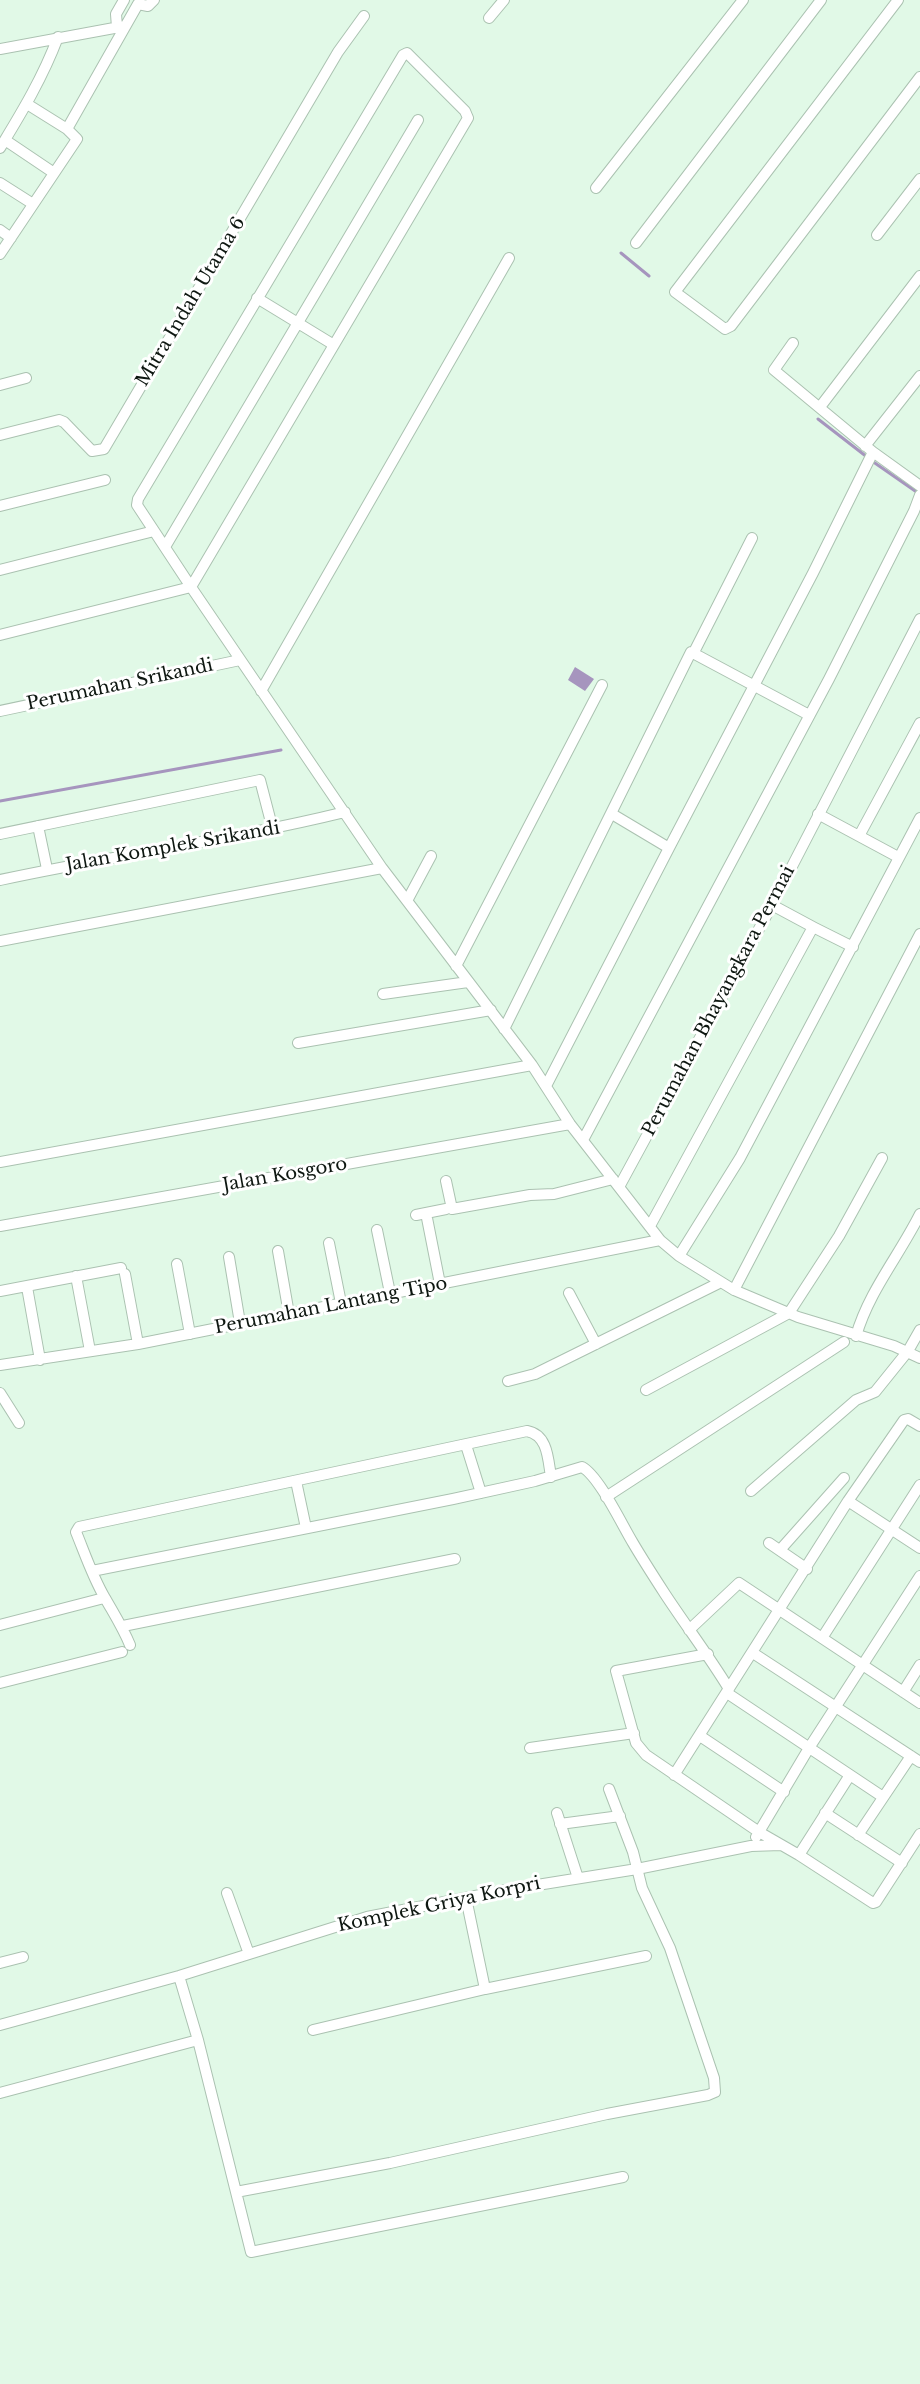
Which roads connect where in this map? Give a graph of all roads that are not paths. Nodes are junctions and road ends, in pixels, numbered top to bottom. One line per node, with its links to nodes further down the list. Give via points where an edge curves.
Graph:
1 (124, 0): 10 (street, via 116,14)
2 (154, 0): 7 (street, via 148,6)
3 (504, 0): 9 (street)
4 (743, 0): 21 (street)
5 (821, 0): 26 (street)
6 (898, 0): 13 (street, via 675,292 724,329 731,326)
7 (136, 2): 10 (street)
8 (364, 16): 38 (street, Mitra Indah Utama 6, via 338,52 104,449 92,451 59,420)
9 (489, 18)
10 (121, 26): 11 (street); 16 (street)
11 (53, 39): 12 (street); 14 (street, via 48,65)
12 (0, 49)
13 (920, 77)
14 (27, 104): 16 (street); 17 (street)
15 (417, 120): 31 (street)
16 (67, 129): 18 (street, via 77,139)
17 (2, 144): 18 (street)
18 (54, 173): 22 (street)
19 (920, 179): 24 (street)
20 (0, 183): 22 (street)
21 (596, 188)
22 (33, 204): 25 (street)
23 (0, 230): 25 (street)
24 (877, 234)
25 (11, 238): 27 (street)
26 (636, 243)
27 (0, 254)
28 (509, 258): 55 (street)
29 (920, 276): 37 (street)
30 (257, 298): 31 (street); 33 (street, via 407,53 468,118); 44 (street, via 138,499 137,505)
31 (298, 322): 33 (street); 46 (street)
32 (793, 343): 37 (street, via 774,370)
33 (334, 345): 48 (street)
34 (920, 376): 39 (street)
35 (26, 378): 36 (street)
36 (0, 385)
37 (820, 407): 39 (street)
38 (0, 435)
39 (869, 453): 41 (street); 53 (street, via 813,573)
40 (105, 480): 43 (street)
41 (920, 486)
42 (920, 495): 57 (street)
43 (0, 506)
44 (154, 531): 46 (street); 47 (street)
45 (752, 538): 51 (street)
46 (165, 547): 48 (street)
47 (0, 570)
48 (191, 587): 50 (street); 52 (street)
49 (920, 619): 61 (street, Perumahan Bhayangkara Permai)
50 (0, 635)
51 (694, 652): 53 (street); 60 (street)
52 (240, 660): 55 (street); 56 (street, Perumahan Srikandi)
53 (753, 684): 57 (street); 67 (street)
54 (602, 685): 79 (street)
55 (261, 691): 59 (street)
56 (0, 711)
57 (809, 715): 88 (street)
58 (920, 723): 66 (street)
59 (345, 812): 64 (street, Jalan Komplek Srikandi); 70 (street)
60 (612, 814): 67 (street); 83 (street)
61 (818, 814): 66 (street); 74 (street, Perumahan Bhayangkara Permai)
62 (920, 818): 69 (street)
63 (38, 826): 64 (street, via 260,780); 65 (street); 71 (street)
64 (273, 830): 71 (street, Jalan Komplek Srikandi)
65 (0, 834)
66 (860, 836): 69 (street)
67 (669, 848): 86 (street)
68 (431, 856): 73 (street)
69 (898, 857): 78 (street)
70 (382, 868): 73 (street); 77 (street)
71 (47, 870): 72 (street, Jalan Komplek Srikandi)
72 (0, 880)
73 (408, 899): 79 (street)
74 (772, 905): 75 (street); 92 (street, Perumahan Bhayangkara Permai)
75 (813, 927): 78 (street); 96 (street)
76 (920, 934): 108 (street)
77 (0, 941)
78 (853, 947): 101 (street, via 740,1158)
79 (456, 966): 80 (street)
80 (468, 981): 81 (street); 82 (street)
81 (383, 994)
82 (491, 1010): 83 (street); 84 (street)
83 (504, 1029): 85 (street)
84 (298, 1043)
85 (532, 1065): 86 (street); 90 (street)
86 (546, 1086): 87 (street)
87 (570, 1124): 88 (street); 95 (street, Jalan Kosgoro)
88 (583, 1140): 92 (street)
89 (882, 1158): 113 (street)
90 (0, 1162)
91 (446, 1181): 92 (street, via 452,1209)
92 (616, 1183): 96 (street)
93 (446, 1209): 106 (street, via 421,1214)
94 (920, 1214): 118 (street, via 872,1294)
95 (0, 1226)
96 (650, 1226): 98 (street)
97 (377, 1230): 110 (street)
98 (660, 1240): 101 (street); 106 (street, Perumahan Lantang Tipo)
99 (329, 1243): 112 (street)
100 (278, 1251): 114 (street)
101 (679, 1256): 105 (street)
102 (229, 1257): 115 (street)
103 (177, 1264): 117 (street)
104 (76, 1276): 107 (street); 120 (street, via 123,1271); 123 (street)
105 (721, 1282): 108 (street); 121 (street)
106 (440, 1284): 110 (street, Perumahan Lantang Tipo)
107 (27, 1287): 109 (street); 125 (street)
108 (734, 1290): 113 (street)
109 (0, 1291)
110 (390, 1293): 112 (street, Perumahan Lantang Tipo)
111 (569, 1293): 121 (street)
112 (341, 1303): 114 (street, Perumahan Lantang Tipo)
113 (789, 1313): 118 (street); 128 (street)
114 (289, 1314): 115 (street, Perumahan Lantang Tipo)
115 (240, 1323): 117 (street, Perumahan Lantang Tipo)
116 (920, 1330): 122 (street)
117 (190, 1334): 120 (street, Perumahan Lantang Tipo)
118 (856, 1336): 122 (street)
119 (844, 1342): 139 (street)
120 (138, 1344): 123 (street, Perumahan Lantang Tipo)
121 (596, 1344): 127 (street, via 535,1374)
122 (908, 1351): 124 (street); 137 (street, via 875,1392 856,1400)
123 (90, 1352): 125 (street, Perumahan Lantang Tipo)
124 (920, 1358)
125 (40, 1360): 126 (street, Perumahan Lantang Tipo)
126 (0, 1365)
127 (508, 1381)
128 (646, 1390)
129 (0, 1393): 130 (street)
130 (20, 1423)
131 (920, 1426): 140 (street, via 904,1420)
132 (466, 1445): 133 (street, via 535,1432 543,1442); 135 (street); 138 (street)
133 (551, 1477): 138 (street); 139 (street, via 582,1467)
134 (844, 1478): 145 (street)
135 (296, 1481): 141 (street); 148 (street, via 79,1527 76,1532)
136 (920, 1485): 142 (street)
137 (751, 1491)
138 (481, 1493): 141 (street)
139 (606, 1497): 154 (street)
140 (848, 1501): 142 (street); 147 (street)
141 (306, 1528): 148 (street)
142 (891, 1529): 144 (street); 155 (street)
143 (769, 1543): 145 (street)
144 (920, 1548)
145 (780, 1551): 147 (street)
146 (455, 1559): 153 (street)
147 (807, 1569): 151 (street)
148 (92, 1571): 150 (street)
149 (920, 1576): 159 (street)
150 (104, 1598): 152 (street); 153 (street)
151 (780, 1611): 154 (street, via 737,1583); 155 (street); 156 (street)
152 (0, 1625)
153 (123, 1626): 160 (street, via 126,1648)
154 (688, 1630): 157 (street)
155 (822, 1638): 159 (street)
156 (753, 1653): 161 (street); 164 (street)
157 (708, 1654): 161 (street); 165 (street, via 616,1671)
158 (920, 1665): 162 (street)
159 (862, 1666): 162 (street); 164 (street)
160 (0, 1683)
161 (728, 1691): 166 (street); 168 (street)
162 (903, 1692): 163 (street)
163 (920, 1703)
164 (836, 1707): 168 (street); 169 (street)
165 (634, 1734): 167 (street); 170 (street, via 640,1750)
166 (700, 1736): 170 (street); 173 (street)
167 (530, 1748)
168 (809, 1748): 171 (street); 173 (street)
169 (916, 1759): 174 (street)
170 (674, 1775): 177 (street)
171 (850, 1775): 174 (street); 175 (street)
172 (609, 1788): 176 (street)
173 (783, 1792): 177 (street)
174 (883, 1797): 178 (street)
175 (825, 1813): 178 (street); 182 (street)
176 (620, 1816): 184 (street); 185 (street, via 559,1819)
177 (759, 1832): 180 (street); 181 (street)
178 (858, 1834): 183 (street)
179 (920, 1834): 183 (street)
180 (781, 1845): 181 (street, Komplek Griya Korpri); 182 (street)
181 (751, 1846): 184 (street, Komplek Griya Korpri)
182 (799, 1855): 183 (street, via 873,1903)
183 (902, 1863)
184 (637, 1869): 185 (street, Komplek Griya Korpri); 199 (street, via 683,1986 714,2078 713,2093)
185 (578, 1878): 187 (street, Komplek Griya Korpri)
186 (227, 1893): 188 (street)
187 (466, 1898): 188 (street, Komplek Griya Korpri, via 367,1917); 193 (street)
188 (249, 1954): 192 (street, Komplek Griya Korpri)
189 (646, 1956): 193 (street)
190 (23, 1957): 191 (street)
191 (0, 1963)
192 (179, 1976): 194 (street, Komplek Griya Korpri); 196 (street)
193 (485, 1989): 195 (street)
194 (0, 2025)
195 (313, 2030)
196 (198, 2040): 197 (street); 199 (street)
197 (0, 2093)
198 (623, 2177): 199 (street, via 253,2252)
199 (236, 2192)

